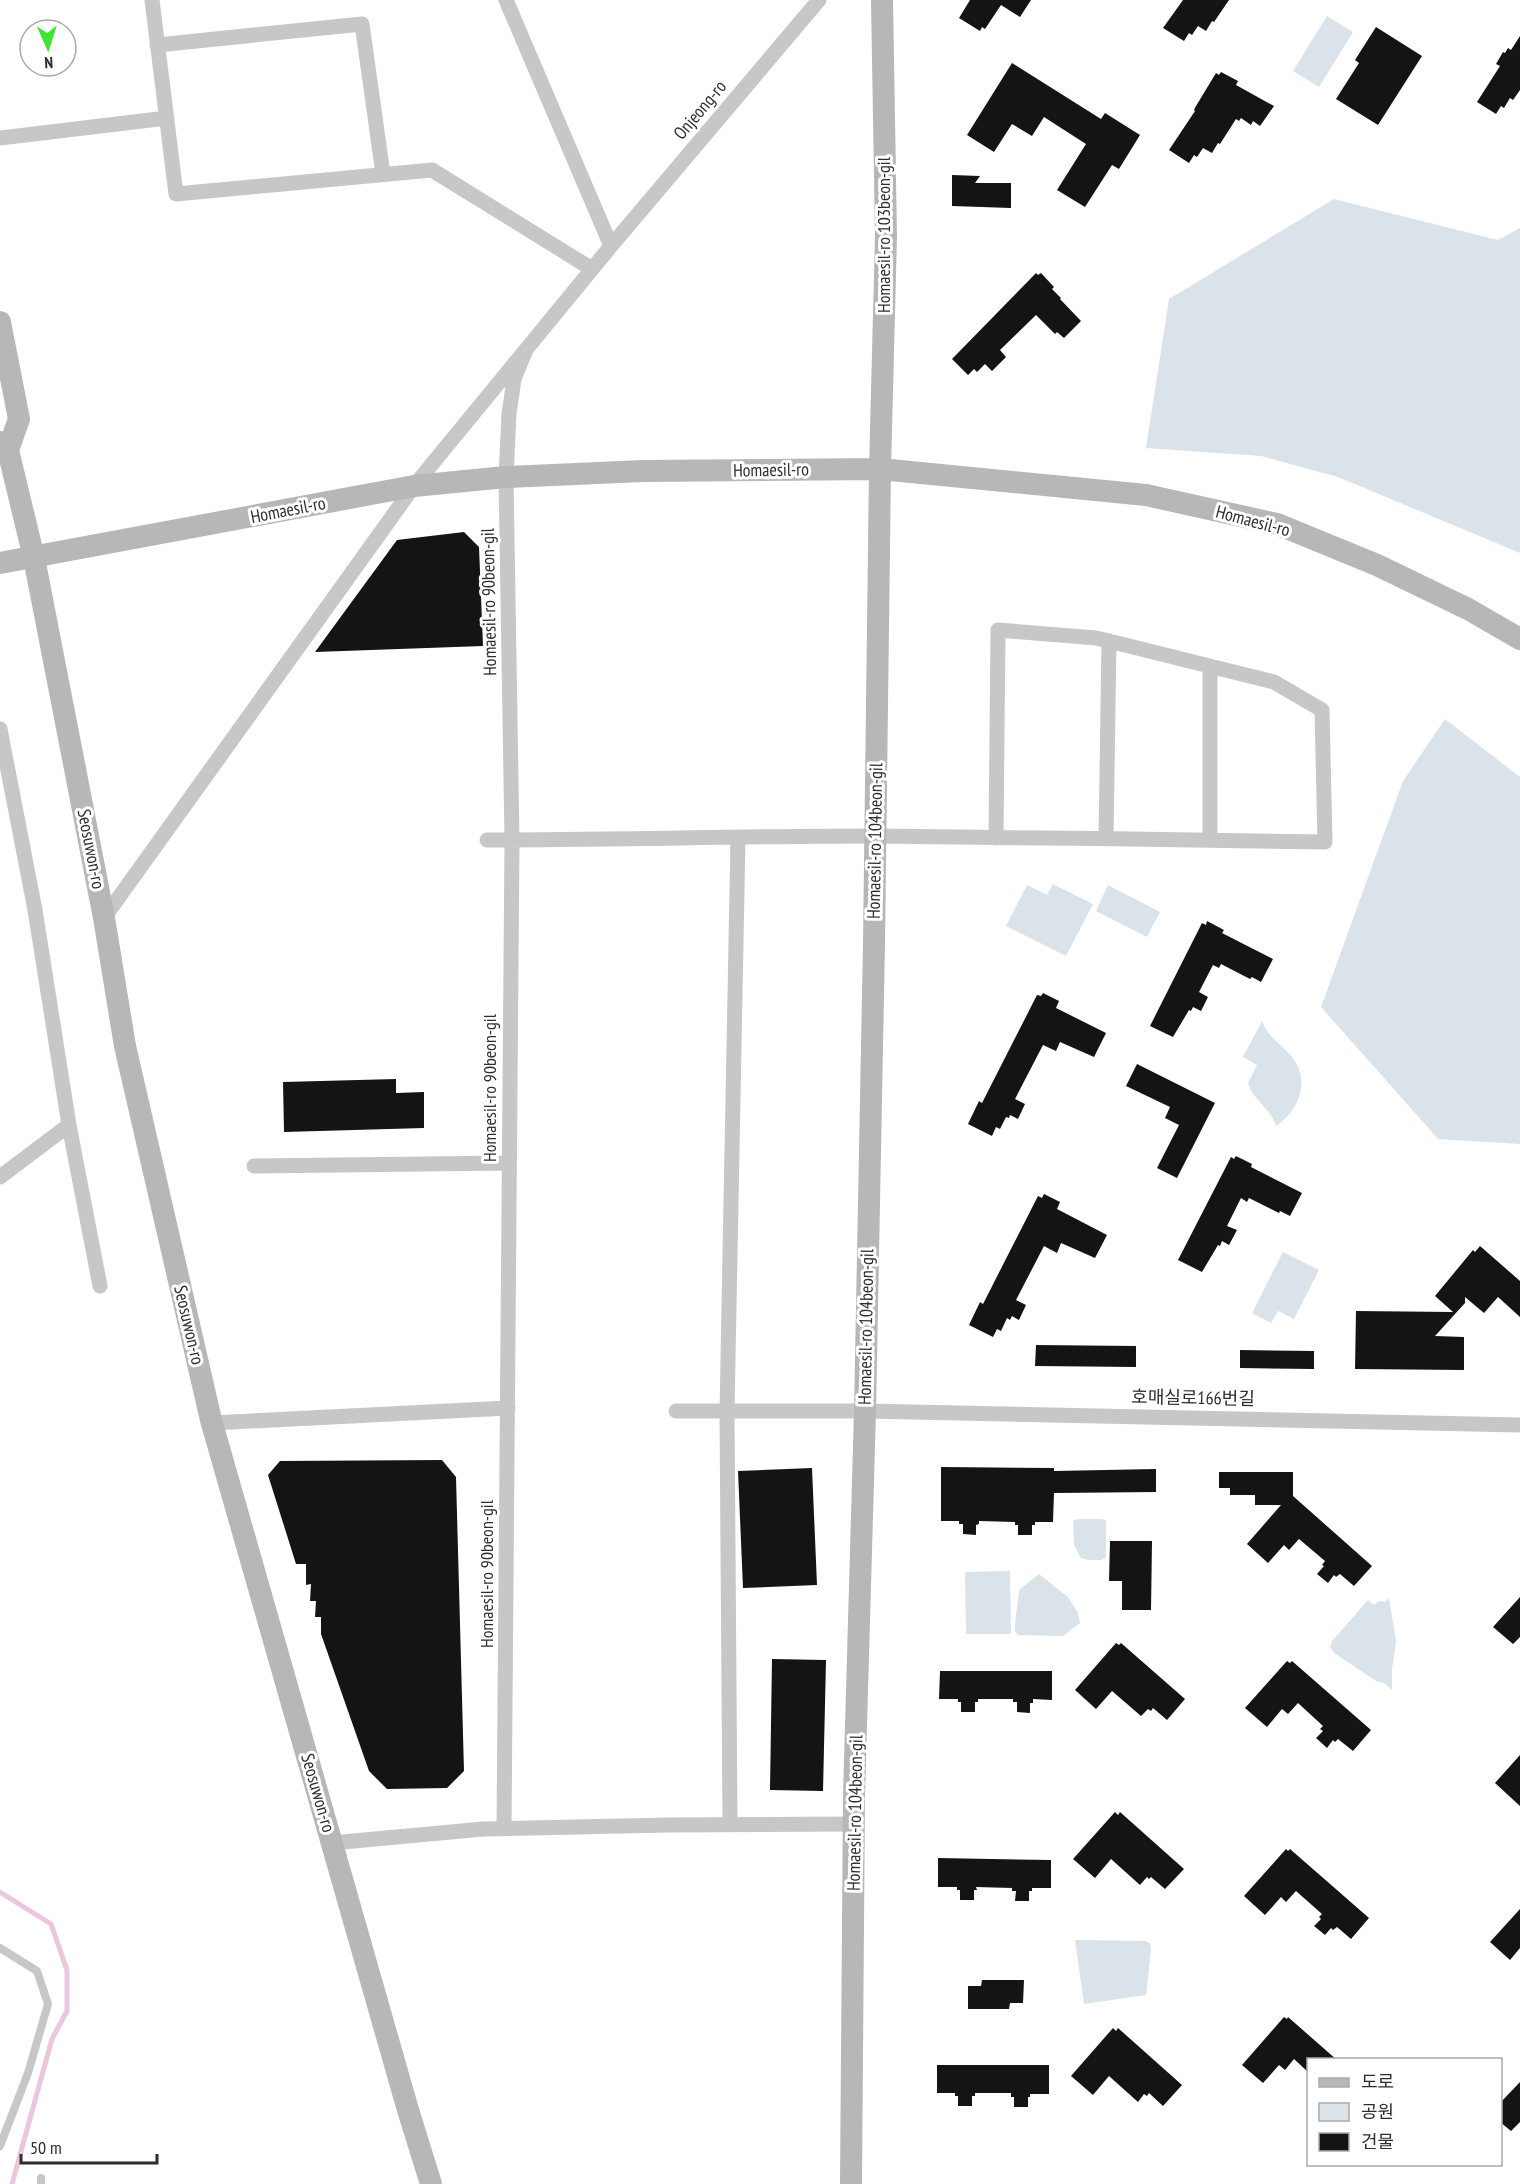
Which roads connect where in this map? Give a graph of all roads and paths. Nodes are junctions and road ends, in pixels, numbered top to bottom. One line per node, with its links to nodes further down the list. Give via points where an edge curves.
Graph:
1 (152, 0): 5 (street)
2 (506, 0): 9 (street)
3 (819, 0): 9 (street, Onjeong-ro)
4 (882, 0): 14 (street, Homaesil-ro 103beon-gil, via 886,236)
5 (157, 45): 6 (street); 8 (street, via 362,24)
6 (167, 118): 7 (street); 8 (street, via 176,194)
7 (0, 138)
8 (383, 174): 10 (street, via 432,170)
9 (611, 246): 10 (street, Onjeong-ro)
10 (592, 269): 12 (street, Onjeong-ro)
11 (0, 322): 13 (street, Seosuwon-ro, via 19,419)
12 (526, 350): 15 (street, Homaesil-ro 90beon-gil, via 514,379); 16 (street, Onjeong-ro)
13 (4, 446): 17 (street, Seosuwon-ro)
14 (880, 469): 15 (street, Homaesil-ro, via 643,471); 19 (street, Homaesil-ro, via 1146,495 1277,524 1377,565); 23 (street, Homaesil-ro 104beon-gil)
15 (506, 477): 16 (street, Homaesil-ro); 28 (street, Homaesil-ro 90beon-gil)
16 (414, 486): 17 (street, Homaesil-ro); 30 (street, Onjeong-ro)
17 (34, 558): 18 (street, Homaesil-ro); 30 (street, Seosuwon-ro)
18 (0, 563)
19 (1520, 639)
20 (1109, 641): 21 (street); 25 (street, via 998,630); 26 (street)
21 (1210, 666): 29 (street); 29 (street, via 1274,682 1322,710 1324,842)
22 (0, 729): 31 (street, via 35,910)
23 (875, 836): 24 (street); 25 (street); 39 (street, Homaesil-ro 104beon-gil)
24 (738, 838): 28 (street); 38 (street)
25 (996, 838): 26 (street)
26 (1106, 839): 29 (street)
27 (487, 840): 28 (street)
28 (512, 840): 32 (street, Homaesil-ro 90beon-gil)
29 (1210, 840)
30 (104, 918): 40 (street, Seosuwon-ro, via 125,1046)
31 (69, 1125): 34 (street); 35 (street)
32 (509, 1163): 33 (street); 36 (street, Homaesil-ro 90beon-gil)
33 (254, 1166)
34 (0, 1177)
35 (100, 1286)
36 (508, 1408): 40 (street); 44 (street, Homaesil-ro 90beon-gil)
37 (676, 1411): 38 (street, 호매실로166번길)
38 (727, 1411): 39 (street, 호매실로166번길); 42 (street)
39 (865, 1411): 41 (street, 호매실로166번길); 43 (street, Homaesil-ro 104beon-gil)
40 (212, 1423): 45 (street, Seosuwon-ro)
41 (1520, 1425)
42 (730, 1824): 43 (street); 44 (street)
43 (854, 1824): 49 (street, Homaesil-ro 104beon-gil)
44 (504, 1829): 45 (street)
45 (332, 1843): 48 (street, Seosuwon-ro)
46 (0, 1948): 47 (lane, via 37,1971 48,2004 28,2073)
47 (0, 2146)
48 (431, 2184)
49 (851, 2184)

